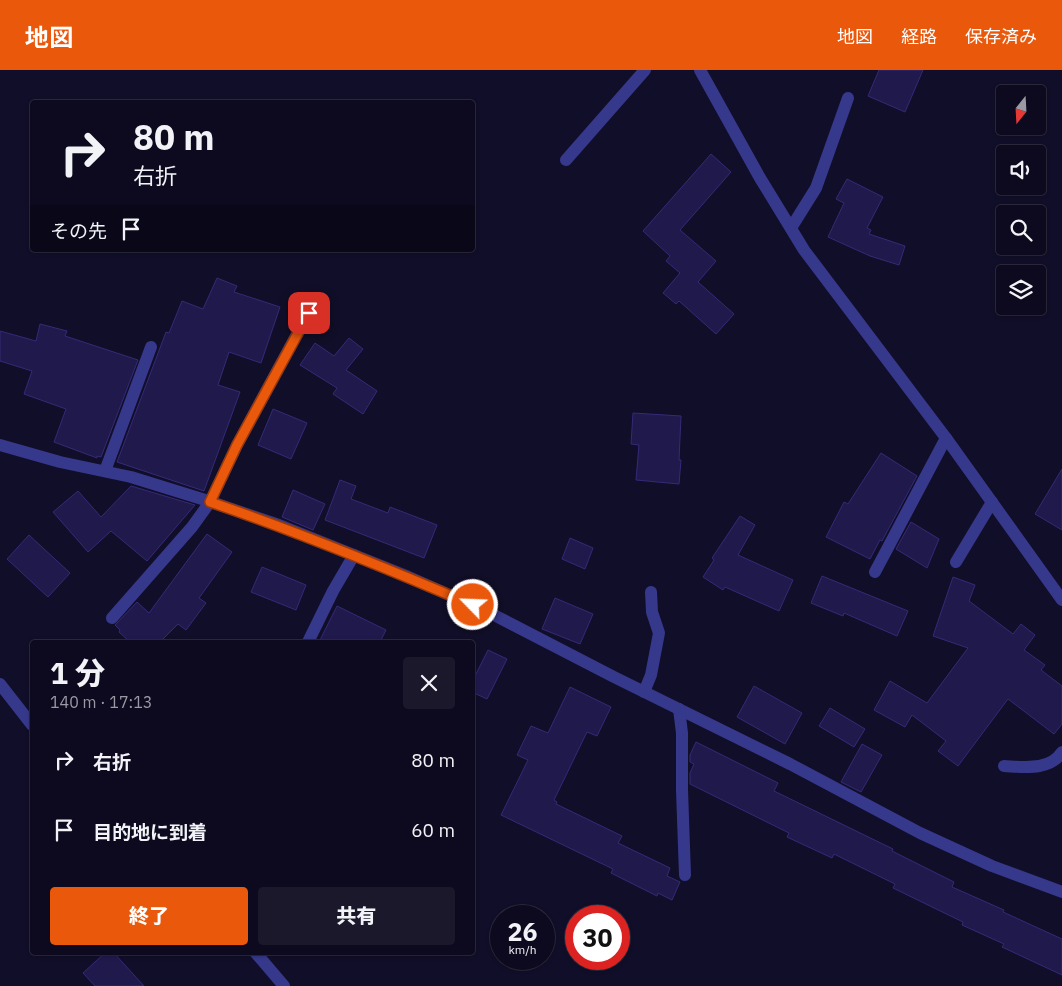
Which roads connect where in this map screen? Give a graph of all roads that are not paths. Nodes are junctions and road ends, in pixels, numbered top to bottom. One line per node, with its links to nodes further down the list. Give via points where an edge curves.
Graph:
1 (645, 70): 4 (street)
2 (700, 70): 5 (street)
3 (848, 98): 5 (street, via 816,188)
4 (566, 160)
5 (791, 228): 8 (street, via 804,250)
6 (316, 299): 11 (street)
7 (151, 347): 10 (street)
8 (946, 438): 12 (street); 15 (street)
9 (0, 445): 10 (street)
10 (105, 472): 11 (street)
11 (210, 502): 13 (street); 18 (street)
12 (992, 502): 14 (street); 17 (street)
13 (354, 555): 19 (street); 21 (street, via 490,613)
14 (956, 562)
15 (875, 572)
16 (651, 592): 21 (street, via 658,633)
17 (1062, 600)
18 (112, 618)
19 (309, 640)
20 (0, 684): 23 (street)
21 (644, 692): 22 (street)
22 (679, 709): 26 (street); 27 (street, via 920,833 992,866)
23 (30, 722)
24 (1062, 752): 25 (street, via 1050,764)
25 (1004, 766)
26 (686, 875)
27 (1062, 892)
28 (258, 955): 29 (street)
29 (284, 986)

